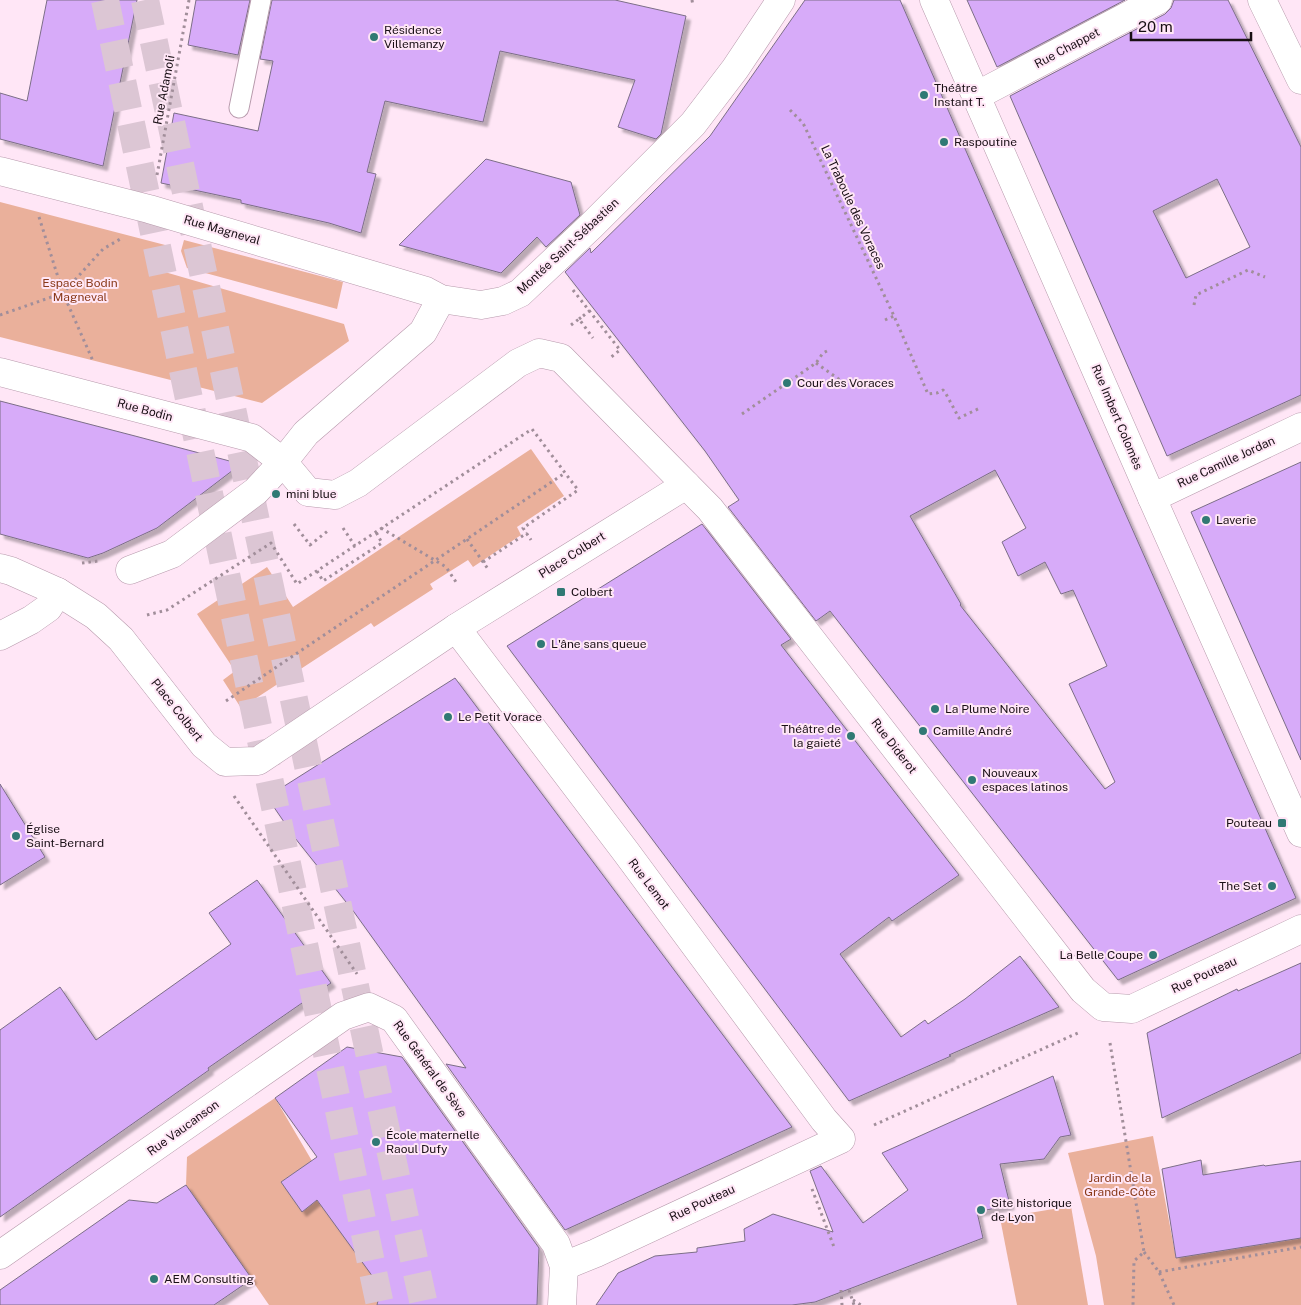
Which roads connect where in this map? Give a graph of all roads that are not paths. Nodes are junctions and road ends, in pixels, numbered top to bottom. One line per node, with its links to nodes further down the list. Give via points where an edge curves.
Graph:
1 (261, 0): 8 (lane)
2 (781, 0): 10 (street, Montée Saint-Sébastien, via 693,124 520,293 503,301 480,305)
3 (934, 0): 7 (street, Rue Imbert Colomès)
4 (1158, 0): 7 (street, Rue Chappet)
5 (1262, 0): 6 (street)
6 (1301, 80)
7 (976, 96): 15 (street, Rue Imbert Colomès)
8 (239, 108)
9 (0, 170): 10 (street, Rue Magneval, via 149,209 426,291)
10 (441, 299): 13 (street, via 423,332 306,433)
11 (0, 372): 13 (street, Rue Bodin, via 252,438)
12 (1301, 426): 15 (street, Rue Camille Jordan)
13 (284, 462): 14 (street, via 308,492 335,495 358,483 518,363 539,353 560,358); 17 (street, via 256,491 172,554)
14 (686, 485): 19 (street, Place Colbert); 24 (street, Rue Diderot, via 710,509 1083,990)
15 (1152, 498): 21 (street, Rue Imbert Colomès)
16 (0, 568): 18 (street, Place Colbert)
17 (130, 570)
18 (58, 592): 19 (street, Place Colbert, via 96,616 121,639 204,745 225,762 258,761); 20 (street, via 48,608)
19 (456, 628): 25 (street, Rue Lemot)
20 (0, 636)
21 (1301, 833)
22 (1301, 929): 24 (street, Rue Pouteau, via 1132,1009)
23 (369, 1007): 26 (street, Rue Vaucanson, via 343,1016); 27 (street, Rue Général de Sève, via 394,1019 556,1244)
24 (1103, 1007)
25 (841, 1139): 27 (street, Rue Pouteau)
26 (0, 1255)
27 (564, 1266): 28 (street)
28 (562, 1305)

